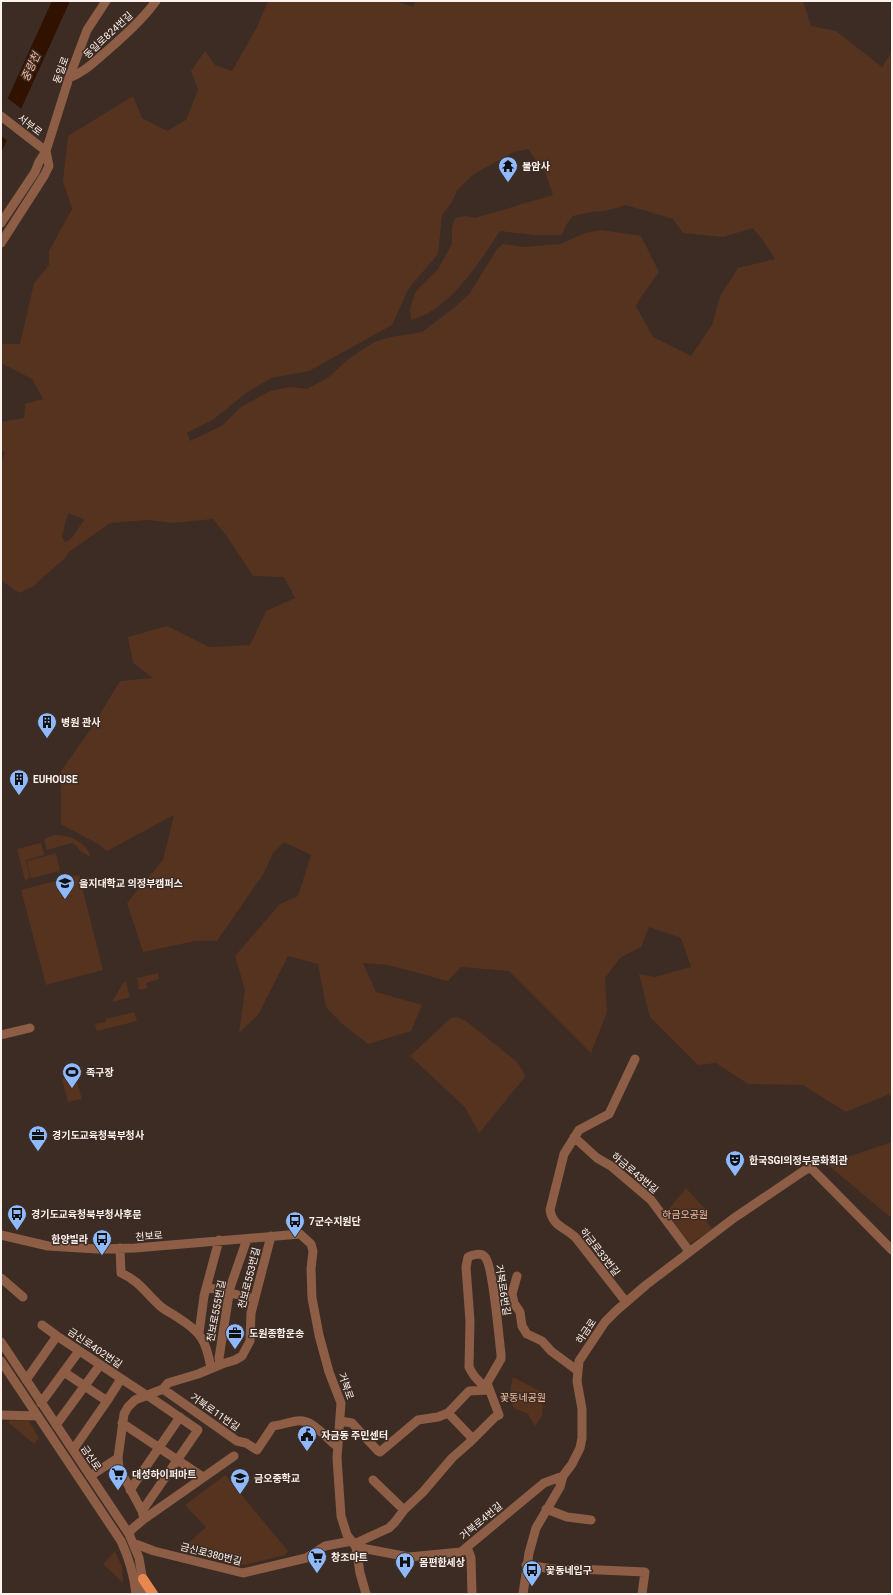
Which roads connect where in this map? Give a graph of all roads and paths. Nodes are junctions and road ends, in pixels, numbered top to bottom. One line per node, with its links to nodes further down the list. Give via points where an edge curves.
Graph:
1 (106, 1): 3 (street, 동일로, via 87,30)
2 (156, 1): 3 (street, 동일로824번길, via 123,38 88,68)
3 (69, 78): 5 (street, 동일로)
4 (1, 116): 5 (street, 서부로)
5 (46, 151): 6 (street, 동일로); 7 (street, 동일로, via 49,166)
6 (1, 223)
7 (1, 243)
8 (30, 1028): 9 (street)
9 (1, 1035)
10 (635, 1058): 11 (street, 하금로33번길, via 609,1114 579,1130)
11 (574, 1138): 19 (street, 하금로43번길, via 651,1200); 26 (street, 하금로33번길, via 564,1154 550,1210 551,1216 559,1226 571,1232)
12 (300, 1234): 14 (street, 천보로); 50 (street, 거북로, via 311,1244 313,1251 312,1298 327,1365 341,1404)
13 (1, 1235): 17 (street, 천보로, via 58,1247)
14 (271, 1236): 15 (street, 천보로); 25 (street, 천보로553번길)
15 (246, 1239): 16 (street, 천보로); 23 (street, 천보로555번길)
16 (219, 1240): 17 (street, 천보로); 22 (street)
17 (120, 1248): 28 (street, via 121,1273 132,1278 160,1306)
18 (892, 1250): 19 (street, 하금로, via 811,1168)
19 (689, 1251): 26 (street, 하금로)
20 (517, 1276): 36 (street, via 512,1294 527,1334 542,1341)
21 (1, 1278): 24 (street)
22 (207, 1287): 23 (street); 28 (street, via 200,1312)
23 (230, 1294): 25 (street); 34 (street, 천보로555번길)
24 (23, 1297)
25 (254, 1299): 34 (street, 천보로553번길, via 249,1346 242,1356)
26 (626, 1302): 36 (street, 하금로, via 605,1322 580,1361)
27 (42, 1325): 29 (street)
28 (199, 1333): 35 (street)
29 (57, 1336): 31 (street, 금신로402번길); 39 (street, 금신로402번길)
30 (1, 1342): 39 (street, 금신로)
31 (79, 1351): 33 (street, 금신로402번길); 37 (street)
32 (1, 1361): 48 (street, 금신로)
33 (100, 1364): 38 (street, 금신로402번길); 40 (street)
34 (220, 1364): 35 (street, 천보로553번길)
35 (211, 1368): 42 (street, 천보로553번길, via 168,1383)
36 (578, 1371): 61 (street, 하금로, via 583,1421 582,1438 572,1464)
37 (64, 1372): 40 (street); 45 (street)
38 (121, 1379): 43 (street, 금신로402번길); 44 (street)
39 (26, 1380): 45 (street, 금신로)
40 (85, 1386): 44 (street); 52 (street)
41 (488, 1387): 41 (street, 거북로6번길, via 480,1382 469,1367 470,1321 466,1267 468,1257 472,1254 486,1257 491,1273 501,1354); 46 (street, via 468,1391); 53 (street, via 499,1415)
42 (163, 1389): 43 (street, 천보로553번길); 54 (street, 거북로11번길, via 237,1441 257,1450 272,1426 298,1421 308,1422 316,1427)
43 (146, 1395): 49 (street, 금신로402번길); 51 (street, 천보로553번길, via 128,1407)
44 (107, 1401): 56 (street)
45 (41, 1403): 52 (street, 금신로)
46 (448, 1413): 50 (street, via 418,1420 380,1452 352,1423); 53 (street)
47 (1, 1415): 48 (street)
48 (38, 1416): 74 (street, 금신로, via 121,1541 130,1561)
49 (180, 1417): 55 (street); 59 (street, 금신로402번길, via 198,1430)
50 (340, 1421): 54 (street, 거북로)
51 (122, 1423): 55 (street); 58 (street, 천보로553번길)
52 (56, 1425): 56 (street, 금신로)
53 (473, 1439): 66 (street)
54 (338, 1447): 70 (street, 거북로, via 341,1516 347,1535)
55 (159, 1448): 59 (street); 64 (street)
56 (73, 1450): 60 (street, 금신로)
57 (234, 1456): 62 (street)
58 (118, 1458): 60 (street); 64 (street, via 121,1473)
59 (178, 1460): 62 (street); 67 (street)
60 (90, 1476): 69 (street, 금신로)
61 (563, 1476): 65 (street, 하금로, via 560,1487); 71 (street, 거북로4번길, via 544,1483)
62 (203, 1478): 67 (street)
63 (374, 1480): 66 (street)
64 (130, 1490): 67 (street)
65 (546, 1509): 68 (street, via 567,1517); 72 (street, 하금로, via 536,1528)
66 (404, 1510): 70 (street, via 389,1528)
67 (143, 1515): 69 (street, via 132,1528)
68 (591, 1520)
69 (131, 1539): 70 (street, 금신로380번길, via 154,1551 242,1573 306,1558 325,1546); 73 (street, 금신로)
70 (354, 1544): 71 (street, 거북로4번길, via 409,1557 461,1552); 77 (street, 거북로)
71 (467, 1547): 78 (street, via 471,1558)
72 (526, 1565): 79 (street, 하금로); 80 (street, via 560,1570 577,1568 645,1572)
73 (143, 1579): 75 (street, 금신로); 76 (main road)
74 (136, 1594)
75 (145, 1594)
76 (153, 1594)
77 (366, 1594)
78 (472, 1594)
79 (523, 1594)
80 (642, 1594)

